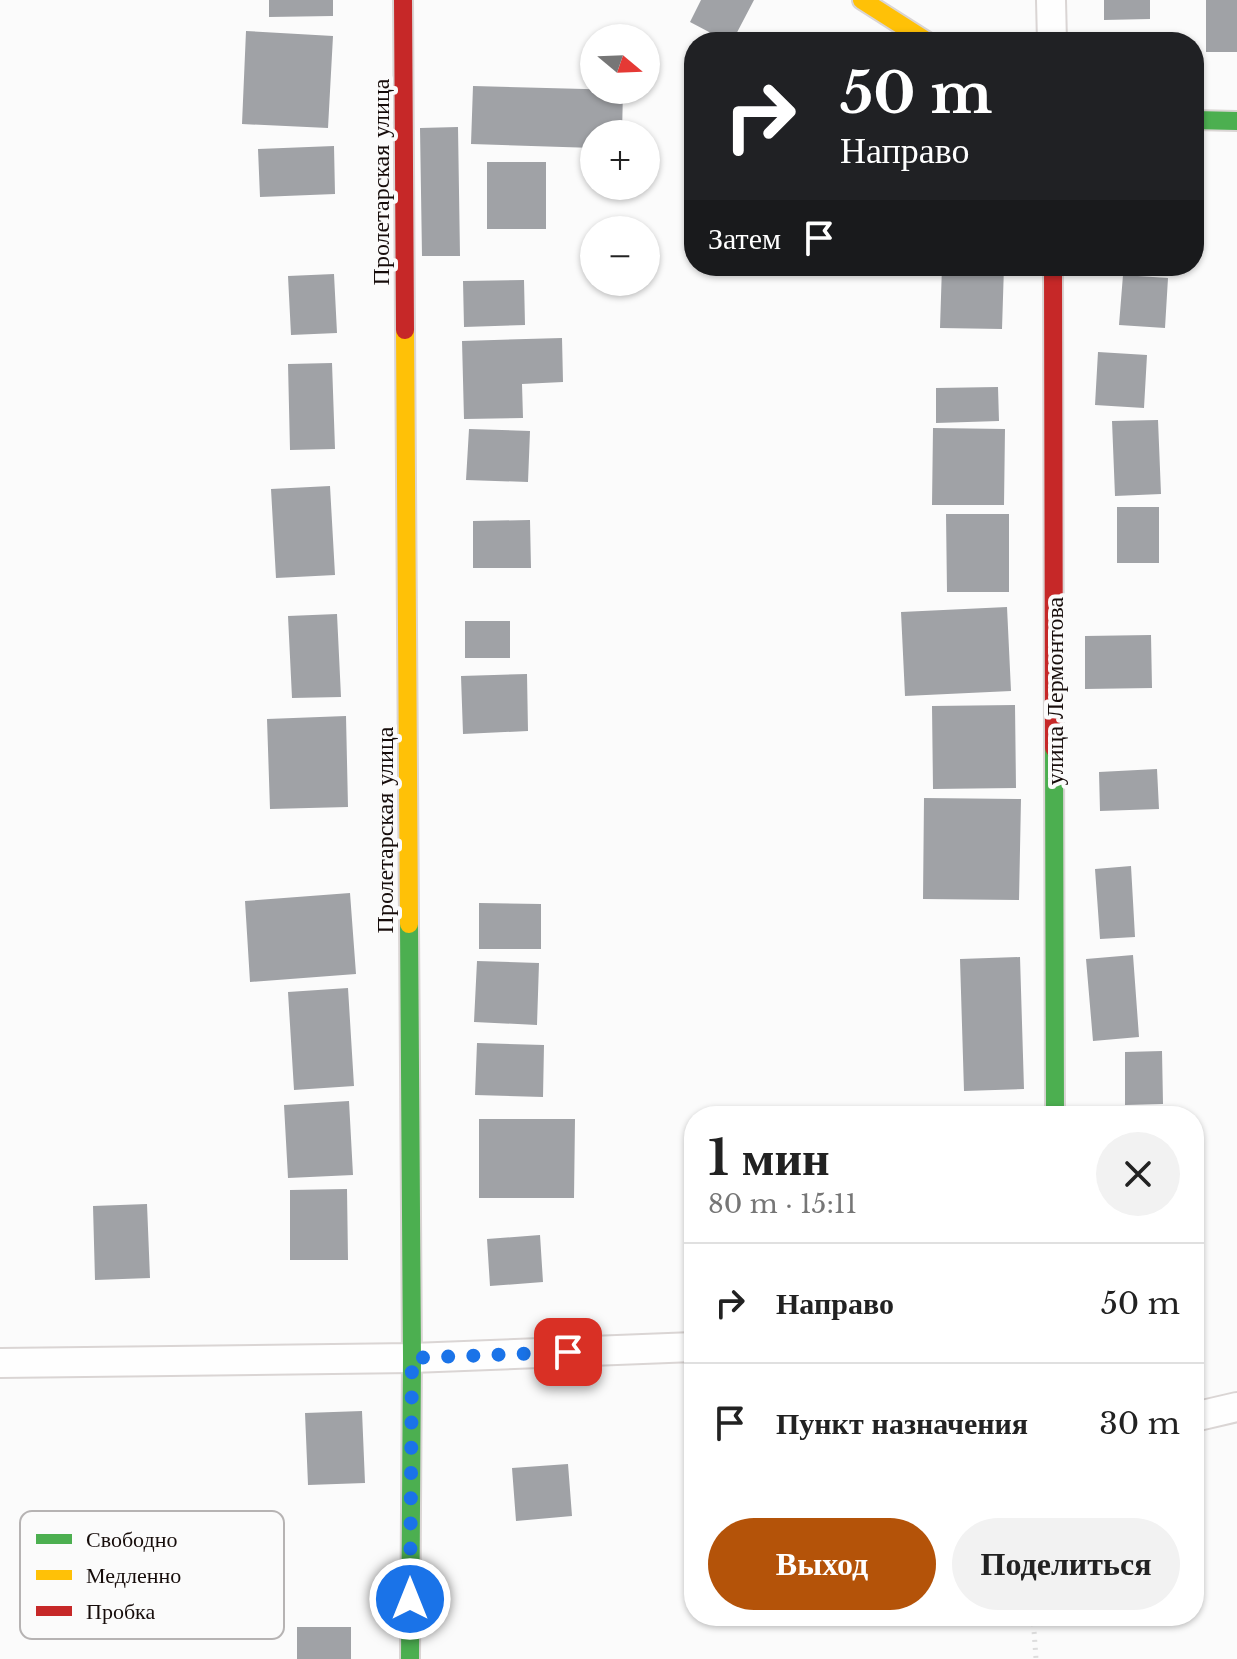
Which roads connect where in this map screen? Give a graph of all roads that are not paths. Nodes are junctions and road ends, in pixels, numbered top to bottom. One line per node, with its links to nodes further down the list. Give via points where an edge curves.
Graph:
1 (403, 0): 11 (street, Пролетарская улица)
2 (862, 0): 4 (street)
3 (1051, 0): 5 (street)
4 (912, 32)
5 (1052, 32)
6 (1204, 120): 7 (street)
7 (1237, 121)
8 (1053, 276): 9 (street, улица Лермонтова)
9 (1055, 1106)
10 (684, 1347): 11 (street)
11 (412, 1358): 12 (street); 15 (street, Пролетарская улица)
12 (0, 1363)
13 (1237, 1407): 14 (street)
14 (1204, 1415)
15 (410, 1659)

